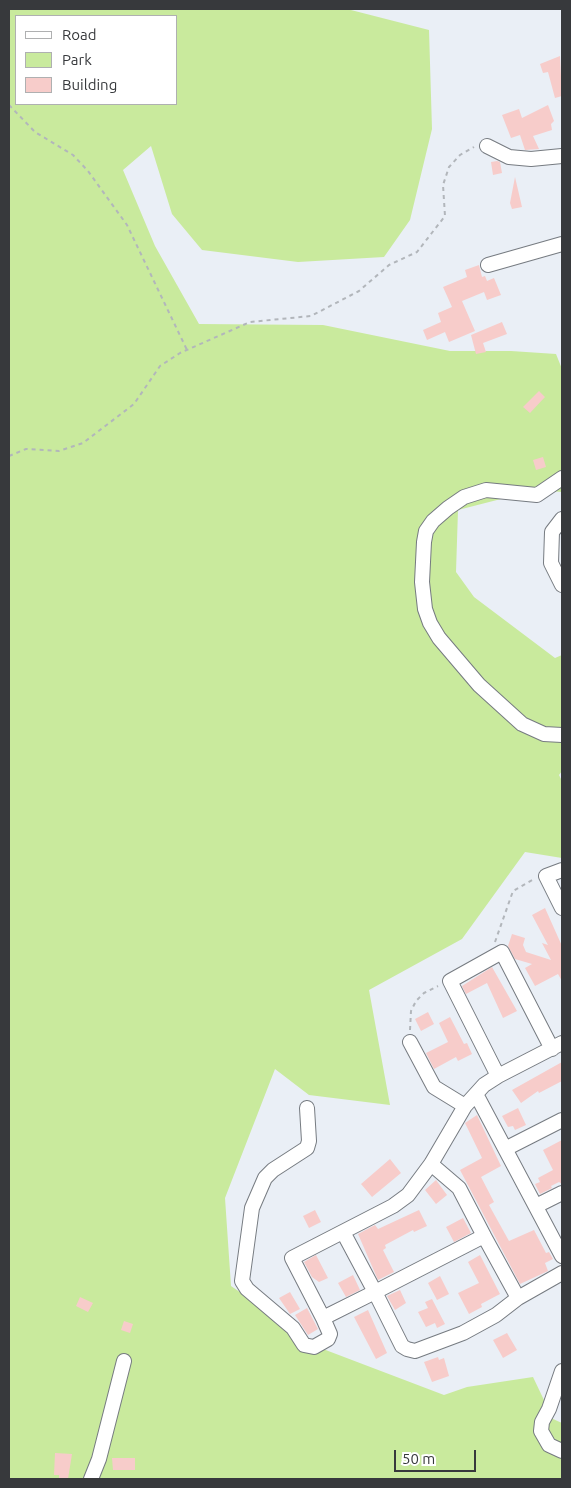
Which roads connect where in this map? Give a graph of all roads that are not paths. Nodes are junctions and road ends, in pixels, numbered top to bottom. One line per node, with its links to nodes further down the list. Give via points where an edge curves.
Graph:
1 (487, 146): 2 (street, via 509,157)
2 (562, 156)
3 (562, 244): 4 (street)
4 (488, 265)
5 (562, 478): 8 (street, via 537,495 486,490 464,497 448,508 426,531 422,582 430,623 479,684 522,724 544,734)
6 (562, 519): 7 (street, via 552,532 553,568)
7 (562, 585)
8 (562, 735)
9 (562, 870): 10 (street, via 546,876)
10 (562, 908)
11 (410, 1042): 15 (street, via 434,1087)
12 (557, 1046): 13 (street); 13 (street, via 502,952 450,981)
13 (498, 1076): 14 (street)
14 (476, 1094): 15 (street); 18 (street)
15 (465, 1106): 19 (street)
16 (307, 1108): 28 (street, via 307,1148 272,1170 252,1208 242,1281 246,1289 293,1328 304,1345 314,1347 328,1340 330,1334)
17 (562, 1120): 18 (street)
18 (507, 1148): 21 (street)
19 (431, 1164): 22 (street, via 401,1201); 23 (street, via 459,1188)
20 (562, 1193): 21 (street)
21 (536, 1206): 24 (street)
22 (343, 1232): 26 (street); 28 (street, via 292,1258)
23 (484, 1236): 26 (street); 27 (street)
24 (562, 1256)
25 (562, 1273): 27 (street)
26 (375, 1292): 27 (street, via 402,1346 415,1351 463,1333 496,1315); 28 (street)
27 (518, 1298)
28 (323, 1318)
29 (124, 1362): 32 (street)
30 (562, 1371): 31 (street, via 541,1431 549,1445)
31 (562, 1451)
32 (91, 1479)

